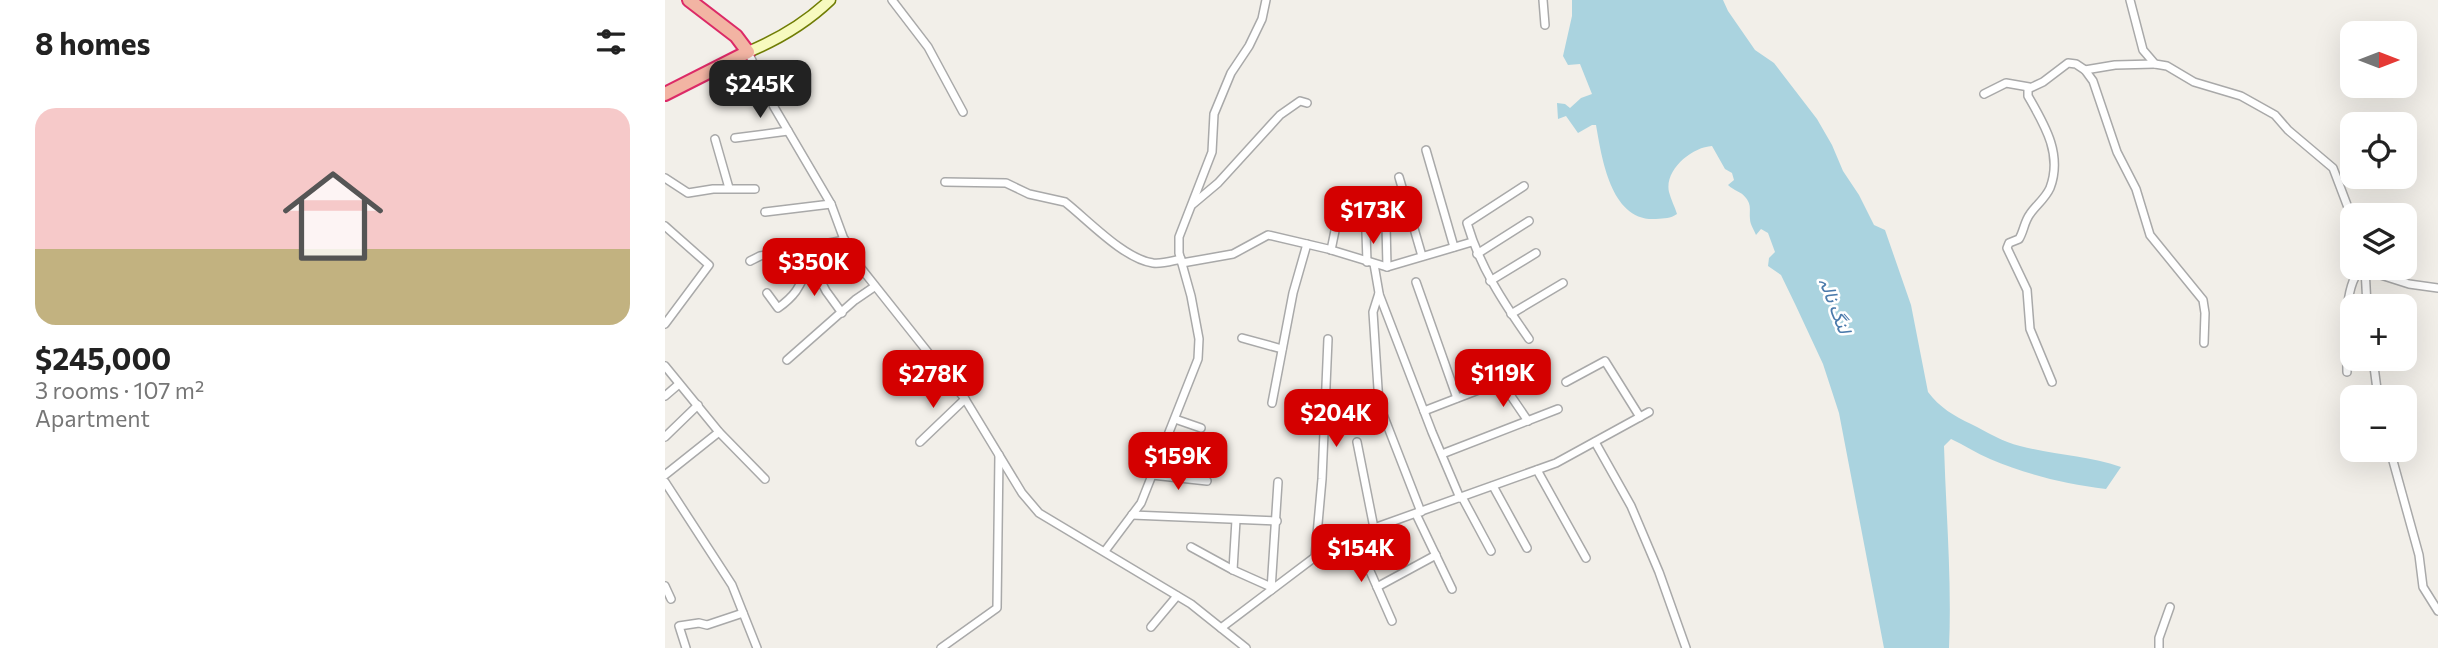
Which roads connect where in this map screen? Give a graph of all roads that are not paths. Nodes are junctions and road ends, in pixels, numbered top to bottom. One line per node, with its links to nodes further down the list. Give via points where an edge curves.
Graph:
1 (689, 0): 8 (highway, via 737,36)
2 (830, 0): 8 (main road, via 796,28)
3 (892, 0): 15 (street, via 928,47)
4 (1266, 0): 29 (street, via 1262,19 1214,114 1212,152)
5 (1543, 0): 7 (street)
6 (2130, 0): 9 (street, via 2143,50)
7 (1545, 25)
8 (748, 52): 12 (highway); 16 (street)
9 (2155, 64): 10 (street); 27 (street, via 2241,96 2275,115 2333,168)
10 (2085, 70): 11 (street, via 2068,63 2043,82); 64 (street, via 2136,189 2150,235 2203,300)
11 (2029, 86): 13 (street, via 2006,83); 72 (street, via 2028,96 2049,134 2054,168 2043,201 2029,215 2019,239 2007,248 2027,290 2030,329)
12 (665, 94)
13 (1984, 94)
14 (1307, 103): 29 (street, via 1300,101 1280,115)
15 (963, 113)
16 (788, 131): 17 (street); 28 (street)
17 (735, 138)
18 (715, 139): 24 (street)
19 (1426, 150): 39 (street)
20 (1399, 177): 43 (street)
21 (665, 178): 24 (street, via 688,193)
22 (945, 182): 45 (street, via 1006,183 1029,194 1057,199 1132,256 1154,263)
23 (1524, 186): 36 (street, via 1467,223)
24 (729, 188): 25 (street)
25 (755, 189)
26 (1364, 202): 46 (street)
27 (2346, 203)
28 (831, 204): 30 (street); 35 (street)
29 (1193, 204): 45 (street, via 1179,236)
30 (765, 212)
31 (1337, 220): 40 (street)
32 (1529, 220): 42 (street)
33 (1386, 225): 48 (street)
34 (665, 226): 60 (street, via 709,265)
35 (845, 240): 37 (street); 54 (street)
36 (1472, 242): 39 (street); 42 (street)
37 (826, 243): 44 (street); 47 (street, via 829,261)
38 (1307, 244): 40 (street); 45 (street, via 1268,234 1233,254); 65 (street)
39 (1454, 247): 43 (street)
40 (1331, 250): 46 (street)
41 (1536, 253): 51 (street)
42 (1477, 254): 51 (street)
43 (1422, 256): 48 (street)
44 (750, 261)
45 (1181, 261): 85 (street, via 1199,339 1199,359)
46 (1371, 263): 48 (street); 57 (street)
47 (813, 266): 56 (street, via 778,307); 58 (street)
48 (1387, 267)
49 (2352, 280): 69 (street)
50 (2398, 280): 55 (street)
51 (1490, 281): 59 (street)
52 (1416, 282): 77 (street)
53 (1563, 283): 59 (street)
54 (874, 287): 58 (street); 78 (street)
55 (2438, 288)
56 (767, 293)
57 (1378, 293): 82 (street); 107 (street, via 1373,312 1379,404)
58 (842, 313): 66 (street)
59 (1511, 314): 63 (street)
60 (665, 324)
61 (1242, 338): 65 (street)
62 (1328, 339): 76 (street)
63 (1529, 339)
64 (2204, 343)
65 (1282, 349): 79 (street)
66 (787, 360)
67 (1532, 360): 70 (street)
68 (665, 366): 73 (street)
69 (2347, 372)
70 (1500, 380): 77 (street); 86 (street)
71 (1566, 382): 84 (street, via 1605,361)
72 (2052, 382)
73 (679, 384): 75 (street); 80 (street)
74 (1359, 394): 76 (street)
75 (665, 396)
76 (1325, 397): 118 (street)
77 (1457, 398): 82 (street)
78 (965, 399): 91 (street); 95 (street)
79 (1272, 403)
80 (698, 405): 88 (street); 89 (street)
81 (1558, 409): 86 (street)
82 (1424, 411): 96 (street)
83 (1649, 412): 84 (street)
84 (1640, 417): 93 (street)
85 (1175, 419): 87 (street); 90 (street)
86 (1528, 421): 96 (street)
87 (1201, 428)
88 (719, 432): 99 (street); 101 (street)
89 (665, 437)
90 (1166, 440): 94 (street); 100 (street)
91 (920, 442)
92 (1357, 442): 111 (street)
93 (1595, 442): 98 (street); 137 (street, via 1631,506)
94 (1210, 445)
95 (999, 454): 115 (street, via 1039,513); 135 (street, via 997,608)
96 (1442, 454): 106 (street)
97 (2393, 462): 128 (street, via 2419,555 2423,587)
98 (1537, 470): 105 (street); 119 (street)
99 (665, 475)
100 (1152, 475): 102 (street); 108 (street)
101 (765, 479)
102 (1207, 481)
103 (665, 482): 129 (street, via 732,585)
104 (1278, 482): 110 (street)
105 (1493, 486): 106 (street); 114 (street)
106 (1461, 498): 107 (street); 116 (street)
107 (1418, 513): 111 (street); 117 (street)
108 (1132, 515): 109 (street); 115 (street)
109 (1236, 520): 110 (street); 120 (street)
110 (1277, 521): 123 (street)
111 (1374, 528): 112 (street)
112 (1355, 537): 118 (street); 122 (street)
113 (1191, 547): 120 (street)
114 (1527, 548)
115 (1105, 551): 125 (street)
116 (1492, 551)
117 (1436, 555): 122 (street); 124 (street)
118 (1315, 557): 123 (street)
119 (1586, 558)
120 (1233, 570): 123 (street)
121 (665, 586): 126 (street)
122 (1377, 587): 130 (street)
123 (1271, 588): 132 (street)
124 (1452, 589)
125 (1177, 596): 131 (street); 132 (street)
126 (671, 599)
127 (2170, 607): 138 (street)
128 (2438, 611)
129 (743, 613): 133 (street, via 707,625 679,626); 134 (street)
130 (1392, 621)
131 (1151, 627)
132 (1221, 628): 136 (street)
133 (686, 648)
134 (757, 648)
135 (941, 648)
136 (1246, 648)
137 (1686, 648)
138 (2159, 648)

